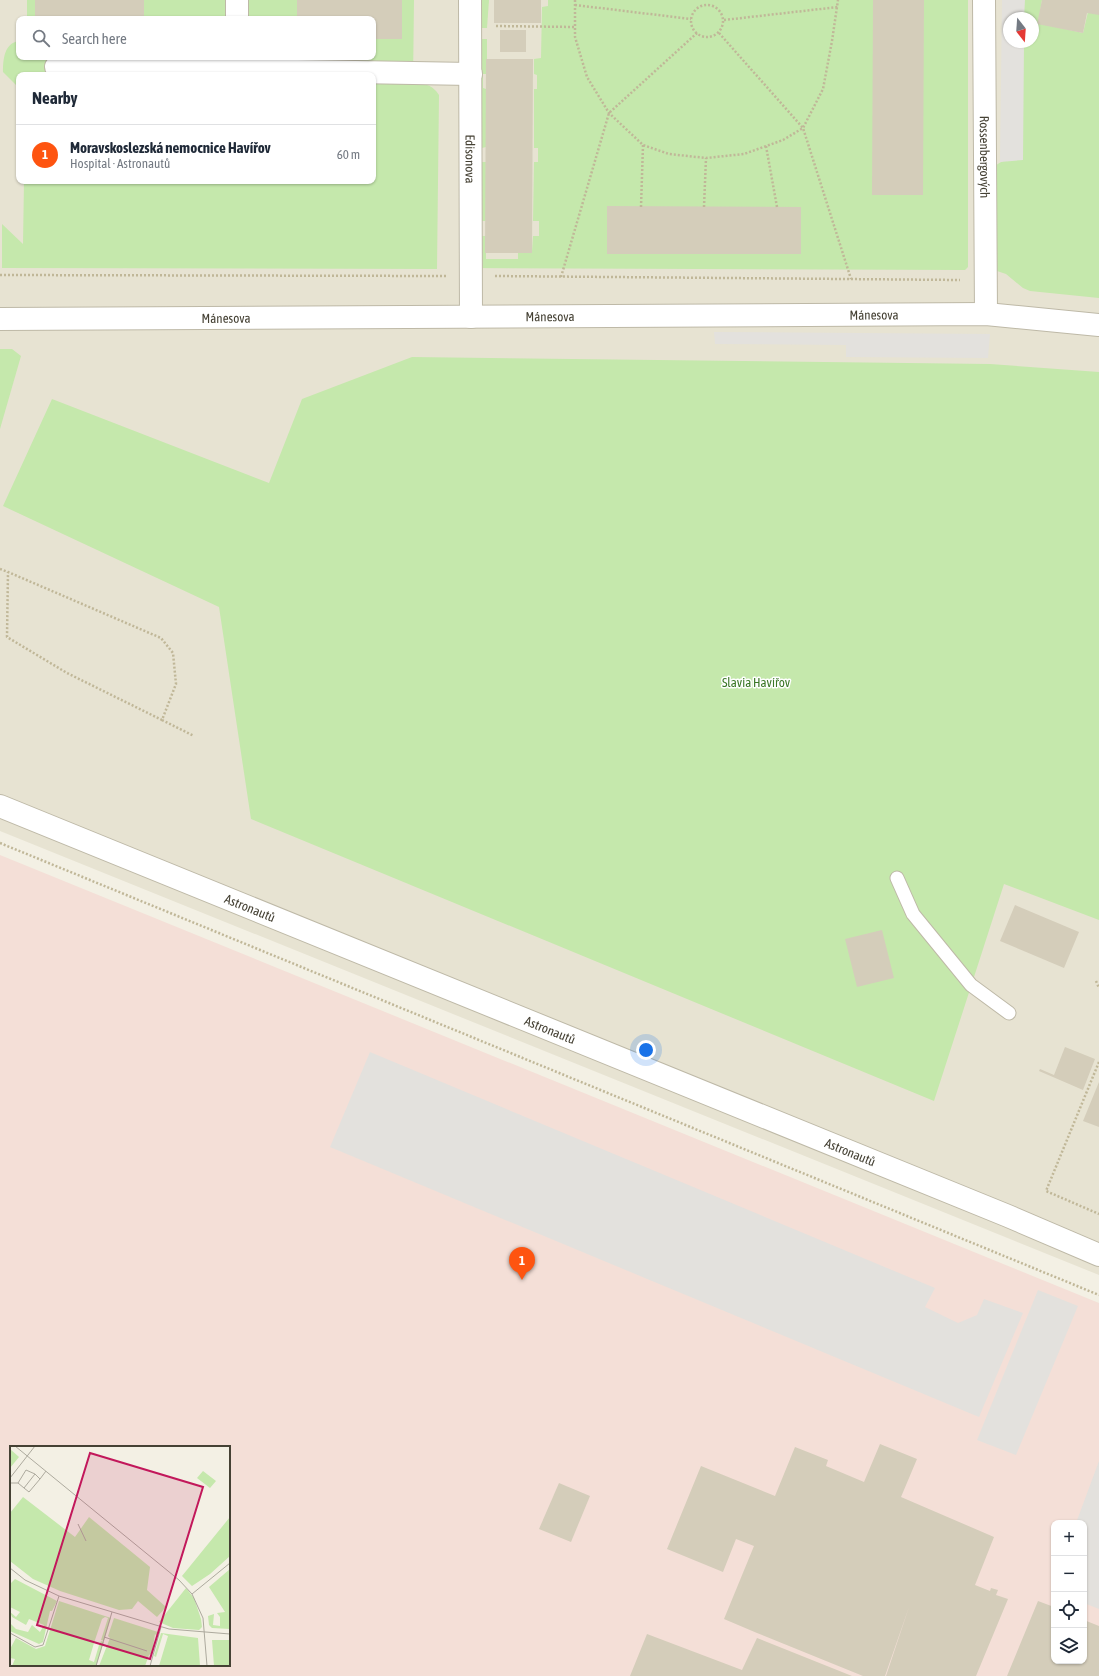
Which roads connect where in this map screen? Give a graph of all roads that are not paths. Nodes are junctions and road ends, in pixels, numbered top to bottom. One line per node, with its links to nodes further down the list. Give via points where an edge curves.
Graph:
1 (237, 0): 4 (street)
2 (470, 0): 7 (street, Edisonova)
3 (984, 0): 8 (street, Rossenbergových)
4 (237, 16)
5 (237, 63): 6 (street); 7 (street)
6 (56, 67)
7 (471, 74): 9 (street, Edisonova)
8 (986, 314): 9 (street, Mánesova); 11 (street, Mánesova)
9 (471, 317): 10 (street, Mánesova)
10 (0, 319)
11 (1099, 324)
12 (0, 806): 15 (street, Astronautů)
13 (897, 878): 14 (lane, via 914,914 972,985)
14 (1009, 1013)
15 (1099, 1255)

